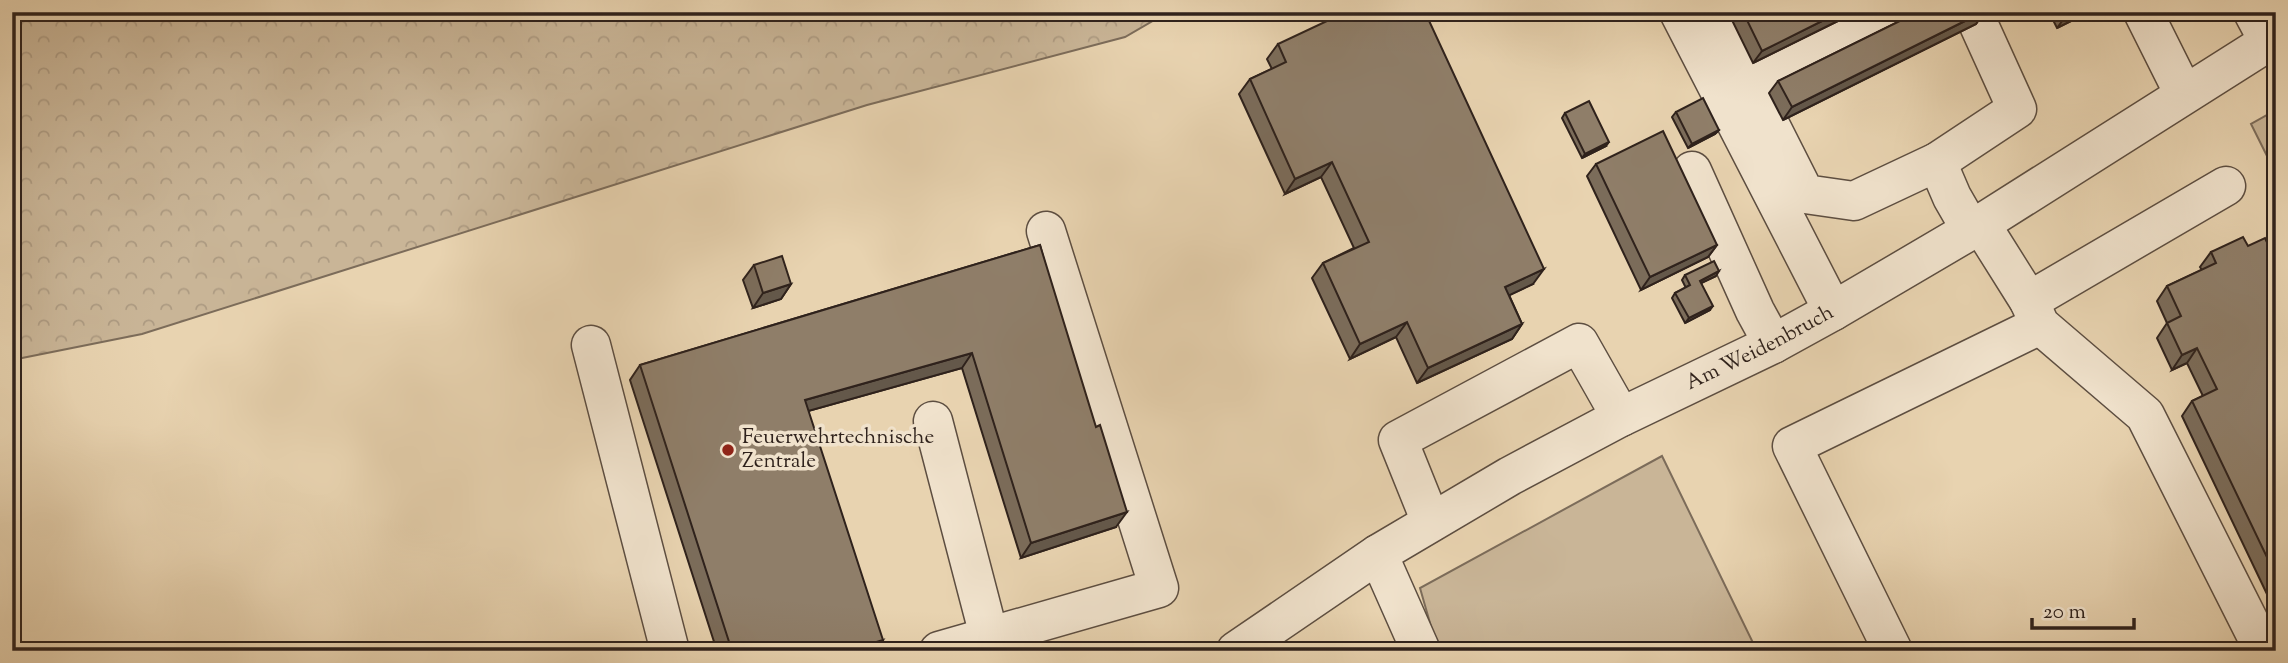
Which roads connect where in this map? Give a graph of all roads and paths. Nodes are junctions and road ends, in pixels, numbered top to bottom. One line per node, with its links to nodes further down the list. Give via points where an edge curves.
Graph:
1 (1679, 12): 14 (street)
2 (1713, 12): 7 (street)
3 (1896, 12): 7 (street)
4 (1973, 12): 9 (street, via 2017,109)
5 (2143, 12): 8 (street)
6 (2266, 30): 8 (street, Am Weidenbruch)
7 (1750, 85): 9 (street, via 1805,194 1854,201)
8 (2184, 94): 12 (street, Am Weidenbruch)
9 (1937, 162): 12 (street, via 1952,197)
10 (1692, 171): 16 (street)
11 (2226, 186): 15 (street)
12 (1976, 227): 14 (street, Am Weidenbruch); 15 (street)
13 (1046, 231): 22 (street, via 1159,588)
14 (1833, 311): 16 (street, Am Weidenbruch)
15 (2035, 313): 27 (street, via 1793,446); 28 (street, via 2145,415)
16 (1773, 344): 18 (street, Am Weidenbruch)
17 (591, 345): 23 (street)
18 (1621, 417): 20 (street, Am Weidenbruch); 20 (street, via 1579,343 1398,440)
19 (933, 421): 22 (street)
20 (1432, 522): 21 (street, Am Weidenbruch)
21 (1378, 554): 25 (street, Am Weidenbruch); 26 (street)
22 (991, 644): 24 (street)
23 (659, 648)
24 (940, 651)
25 (1236, 651)
26 (1421, 651)
27 (1893, 651)
28 (2264, 651)

